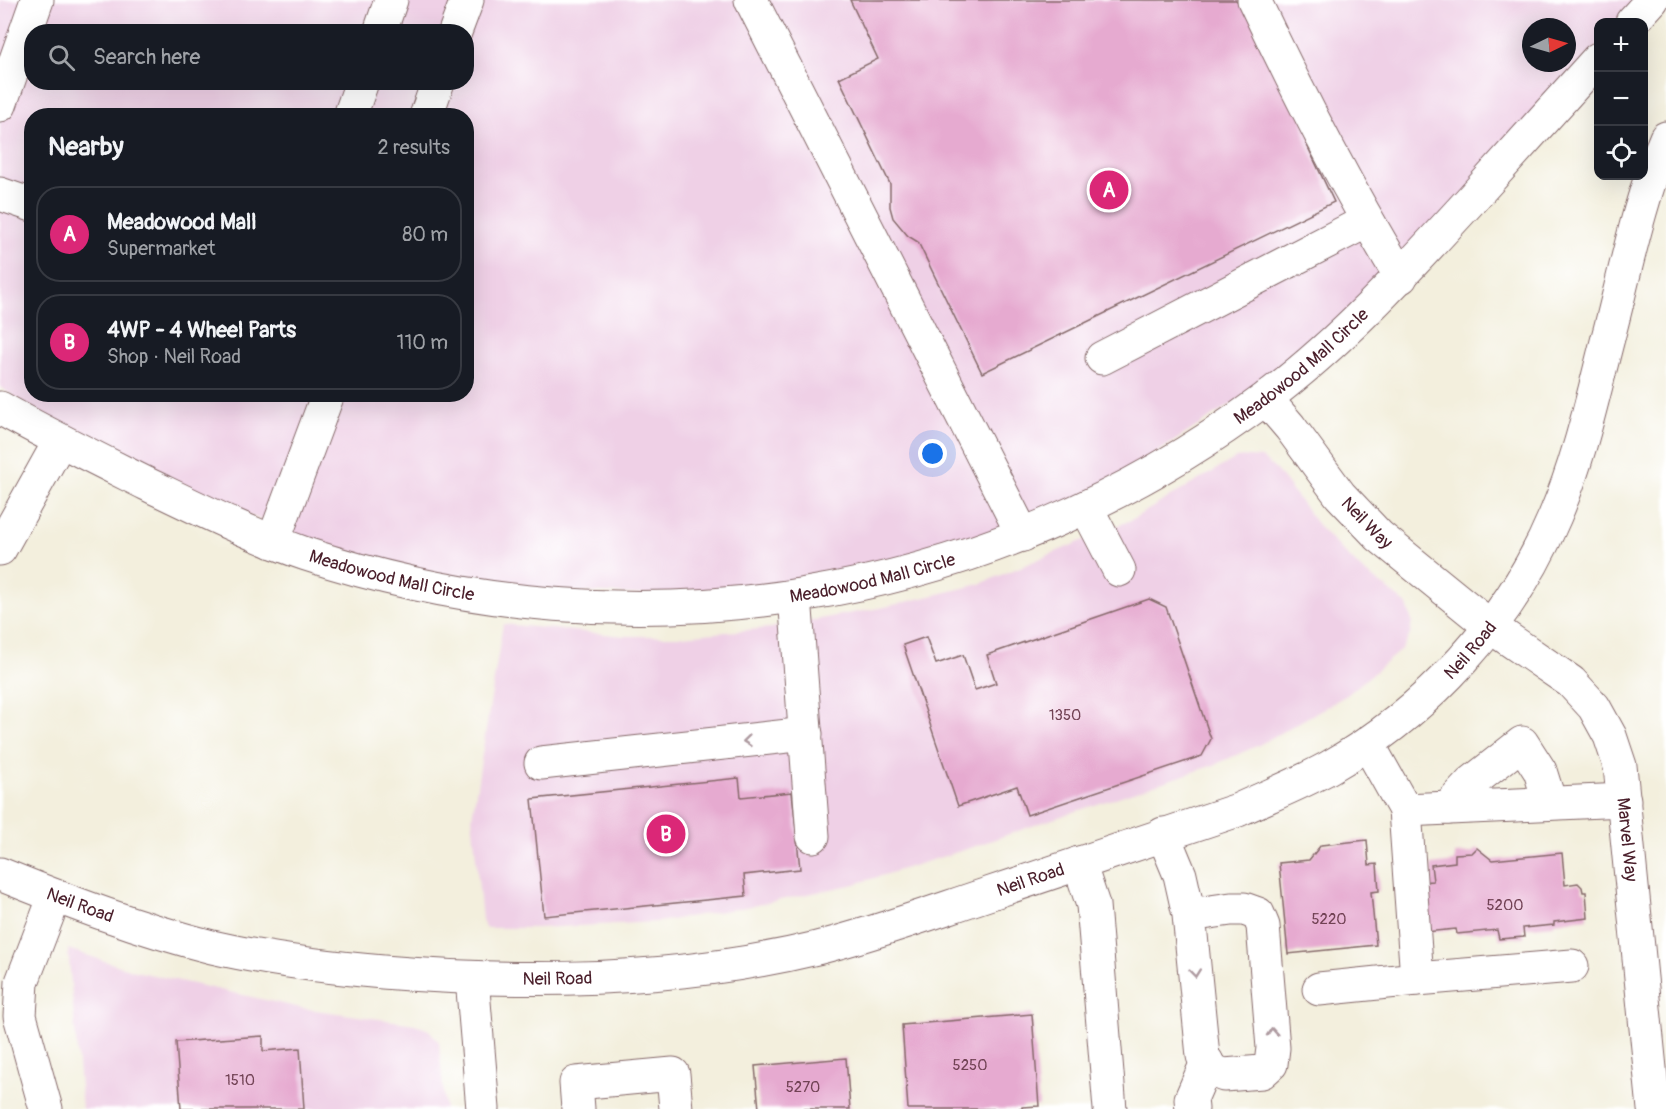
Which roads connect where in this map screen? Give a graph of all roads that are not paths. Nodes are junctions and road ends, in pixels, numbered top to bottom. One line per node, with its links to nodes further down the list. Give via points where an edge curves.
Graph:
1 (37, 0): 8 (street)
2 (391, 0): 9 (street)
3 (466, 0): 10 (street)
4 (751, 0): 29 (street)
5 (1254, 0): 21 (street)
6 (1652, 0): 7 (street)
7 (1636, 18)
8 (29, 24)
9 (383, 24)
10 (458, 24)
11 (24, 37): 15 (street)
12 (1594, 65): 22 (street, Meadowood Mall Circle)
13 (359, 90): 16 (street)
14 (435, 90): 17 (street)
15 (0, 105)
16 (353, 108)
17 (429, 108)
18 (1666, 138): 34 (street, Neil Road, via 1647,191 1567,487 1539,552)
19 (0, 194): 20 (street)
20 (24, 202)
21 (1367, 221): 22 (street); 23 (street)
22 (1401, 277): 24 (street, Meadowood Mall Circle, via 1322,353)
23 (1102, 358)
24 (1266, 399): 28 (street, Meadowood Mall Circle, via 1198,447); 34 (street, Neil Way, via 1340,495 1379,536)
25 (325, 402): 30 (street)
26 (0, 408): 27 (street, Meadowood Mall Circle)
27 (60, 441): 30 (street, Meadowood Mall Circle); 31 (street)
28 (1086, 507): 29 (street, Meadowood Mall Circle); 32 (street)
29 (1023, 535): 33 (street, Meadowood Mall Circle, via 892,578)
30 (273, 542): 33 (street, Meadowood Mall Circle, via 389,578 552,605 717,606)
31 (0, 549)
32 (1119, 570)
33 (795, 596): 35 (street)
34 (1491, 627): 36 (street, Neil Road, via 1410,711); 38 (street, Marvel Way, via 1560,674 1594,707 1611,736)
35 (806, 735): 37 (street, one-way to 37); 43 (street)
36 (1368, 744): 41 (street); 42 (street, Neil Road, via 1283,791)
37 (541, 763)
38 (1624, 800): 39 (street); 59 (street, Marvel Way)
39 (1550, 803): 40 (street); 40 (street, via 1540,771 1522,743 1471,783)
40 (1448, 808): 41 (street)
41 (1405, 810): 50 (street)
42 (1163, 834): 44 (street, Neil Road); 47 (street, via 1180,875)
43 (813, 836)
44 (1080, 863): 49 (street, Neil Road, via 882,929 817,948 751,961 621,976); 57 (street, via 1093,905)
45 (0, 874): 46 (street, Neil Road)
46 (55, 896): 49 (street, Neil Road, via 213,947 347,969); 53 (street, via 22,982 20,1016)
47 (1189, 915): 52 (street, one-way to 52, via 1203,1056); 52 (street, one-way to 47, via 1211,1070 1224,1075 1262,1072 1270,1064 1273,1048 1263,926 1258,914 1244,909)
48 (1572, 966): 50 (street)
49 (472, 978): 54 (street)
50 (1417, 979): 51 (street)
51 (1318, 989)
52 (1207, 1062): 58 (street, via 1191,1099)
53 (46, 1109)
54 (483, 1109)
55 (578, 1109): 56 (street, via 576,1083 673,1074)
56 (676, 1109)
57 (1110, 1109)
58 (1192, 1109)
59 (1654, 1109)

